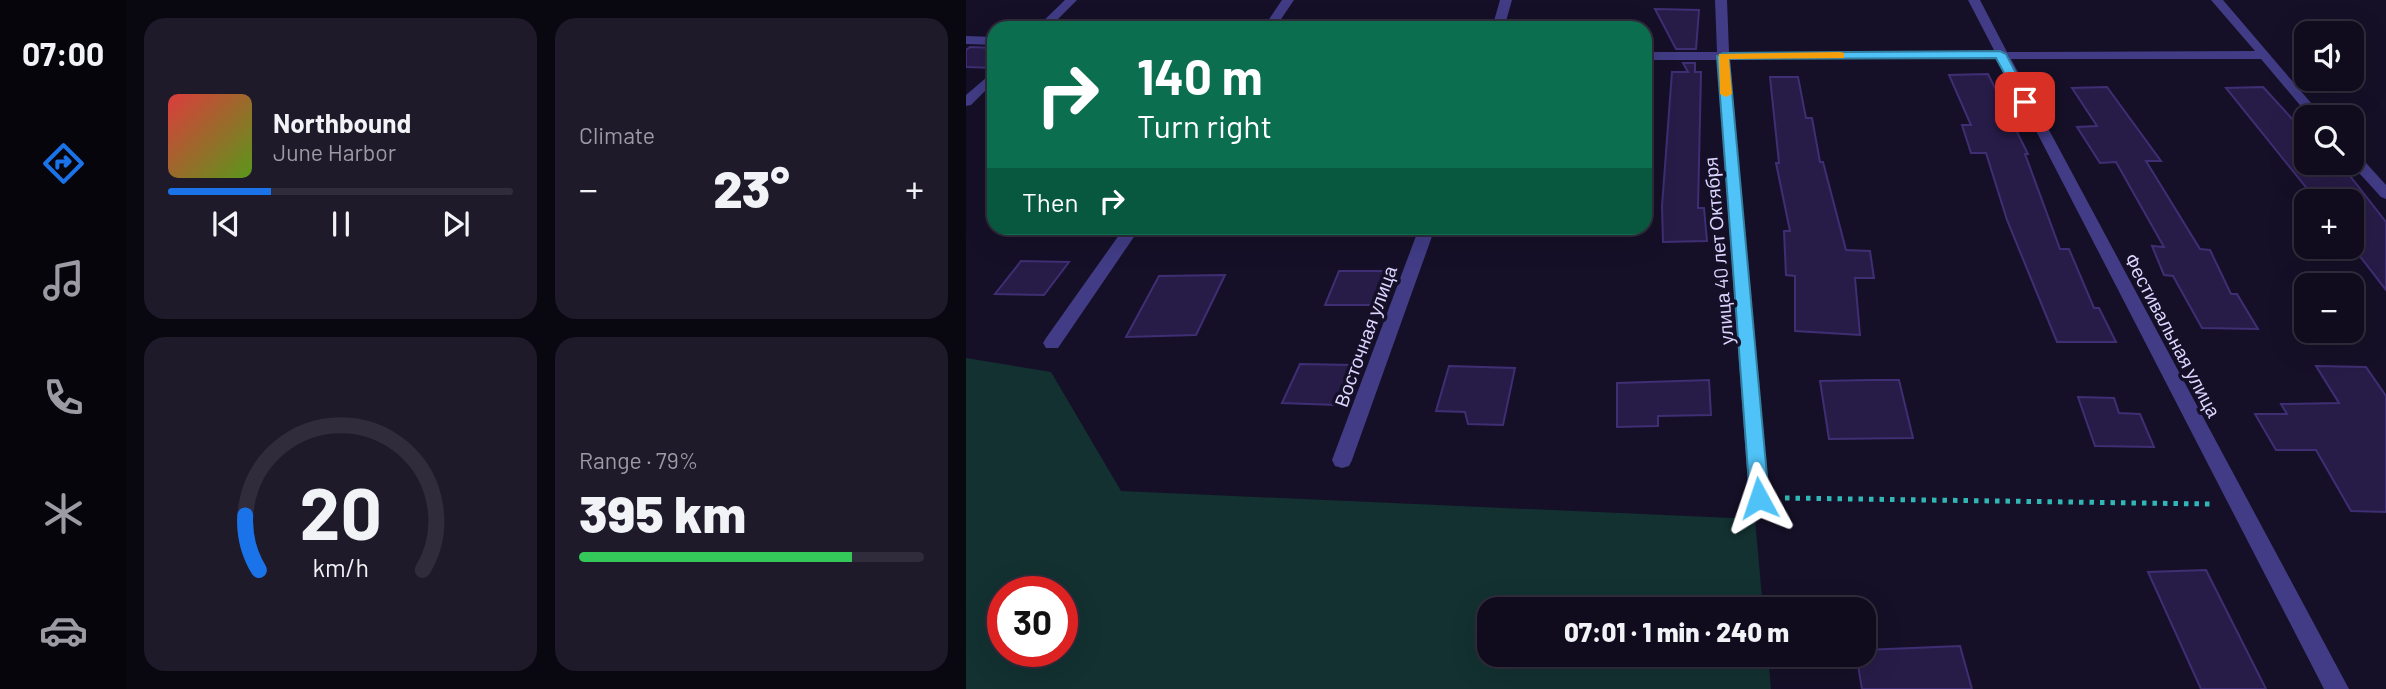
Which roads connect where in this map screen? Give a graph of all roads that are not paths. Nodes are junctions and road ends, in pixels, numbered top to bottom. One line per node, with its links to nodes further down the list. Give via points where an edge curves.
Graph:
1 (1071, 0): 7 (street)
2 (1288, 0): 8 (street)
3 (1506, 0): 9 (street)
4 (1721, 0): 15 (street, улица 40 лет Октября)
5 (1974, 0): 12 (street, Фестивальная улица)
6 (2217, 0): 13 (street)
7 (1049, 21)
8 (1274, 21)
9 (1499, 21)
10 (966, 40): 11 (street)
11 (987, 41)
12 (2000, 54): 13 (street); 15 (street); 26 (street, Фестивальная улица)
13 (2262, 55): 18 (street)
14 (1652, 56): 15 (street)
15 (1723, 56): 25 (street, улица 40 лет Октября)
16 (987, 82): 17 (street)
17 (966, 102)
18 (2306, 105)
19 (2364, 169): 20 (street)
20 (2386, 194)
21 (1127, 235): 23 (street)
22 (1424, 235): 24 (street, Восточная улица)
23 (1052, 343)
24 (1342, 460)
25 (1759, 498)
26 (2337, 689)

